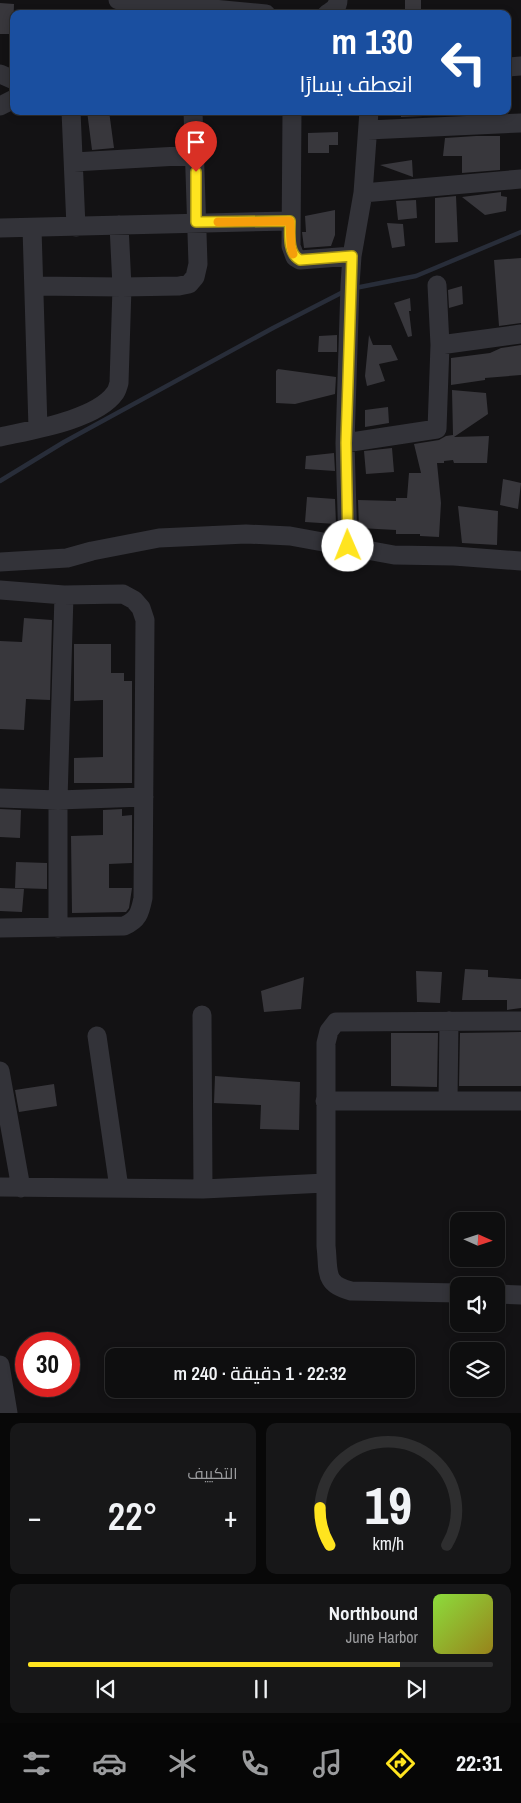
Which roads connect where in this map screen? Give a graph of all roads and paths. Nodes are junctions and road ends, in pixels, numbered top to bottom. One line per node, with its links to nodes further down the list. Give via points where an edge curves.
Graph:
1 (118, 0): 2 (street)
2 (186, 7): 3 (street)
3 (220, 10)
4 (71, 115): 10 (street)
5 (193, 115): 9 (street)
6 (292, 115): 13 (street)
7 (369, 120): 8 (street); 12 (street)
8 (521, 123)
9 (196, 155): 10 (street); 14 (street)
10 (74, 162): 16 (street)
11 (521, 179): 12 (street)
12 (363, 193): 19 (street)
13 (290, 221): 14 (street); 19 (street, via 291,246 295,257 300,260)
14 (196, 222): 15 (street); 22 (street, via 198,264 189,284)
15 (118, 225): 16 (street); 22 (street)
16 (76, 227): 18 (street)
17 (0, 228): 18 (street)
18 (32, 228): 21 (street)
19 (352, 256): 27 (street)
20 (437, 285): 24 (street)
21 (34, 286): 22 (street); 25 (street)
22 (122, 288): 25 (street, via 119,383 114,394 102,406 73,420)
23 (521, 334): 24 (street)
24 (440, 345): 27 (street, via 438,429)
25 (38, 428): 26 (street)
26 (0, 438)
27 (346, 443): 28 (street)
28 (348, 546): 29 (street, via 394,555); 30 (street, via 290,536 208,535 159,538 67,558)
29 (521, 561)
30 (0, 562)
31 (0, 590): 32 (street)
32 (64, 595): 33 (street, via 123,594 141,608 145,620); 35 (street)
33 (144, 796): 35 (street); 37 (street, via 143,898 135,921 124,926)
34 (0, 798): 35 (street)
35 (58, 800): 37 (street)
36 (0, 928): 37 (street)
37 (58, 928)
38 (202, 1014): 50 (street)
39 (449, 1021): 40 (street); 43 (street, via 336,1022 326,1043); 44 (street)
40 (521, 1021)
41 (97, 1036): 49 (street)
42 (0, 1071): 48 (street)
43 (325, 1101): 44 (street); 46 (street)
44 (448, 1101): 45 (street)
45 (521, 1101)
46 (325, 1183): 50 (street); 51 (street, via 326,1246 330,1278 337,1287 351,1291)
47 (0, 1187): 48 (street)
48 (21, 1188): 49 (street)
49 (119, 1188): 50 (street)
50 (202, 1189)
51 (450, 1293)
52 (505, 1294): 53 (street)
53 (521, 1295)
54 (0, 1365): 55 (street)
55 (8, 1413)

